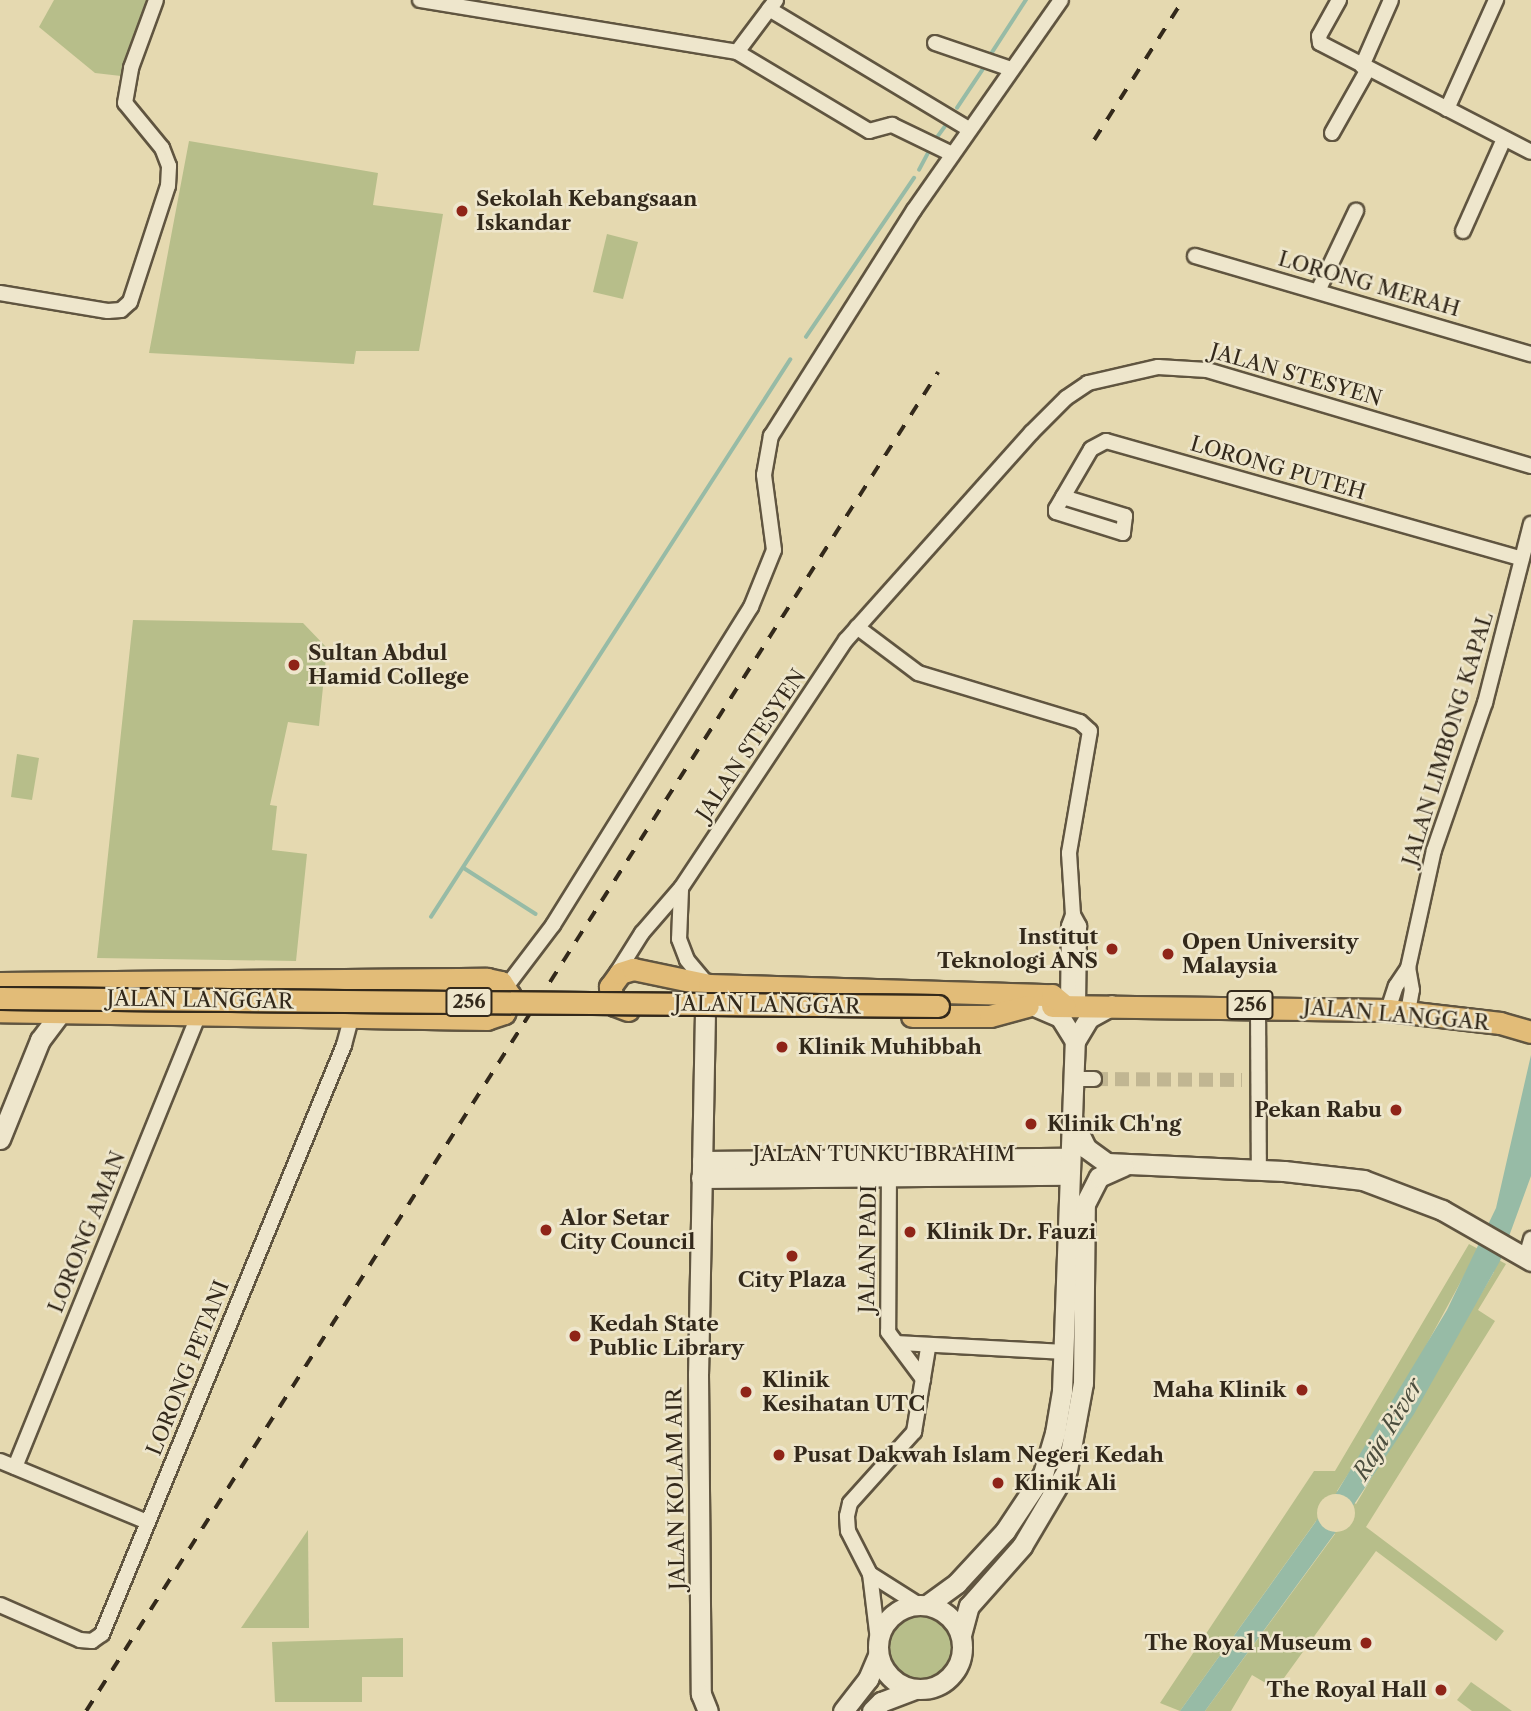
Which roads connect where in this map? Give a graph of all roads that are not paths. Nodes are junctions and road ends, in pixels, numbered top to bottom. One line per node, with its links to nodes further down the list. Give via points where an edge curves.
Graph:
1 (156, 0): 22 (street, via 131,68 125,103 162,148 169,166 168,186 130,302 121,310 108,311)
2 (420, 0): 9 (street)
3 (1062, 0): 11 (street)
4 (1339, 0): 10 (street, via 1319,36 1320,43)
5 (1391, 0): 10 (street)
6 (1496, 0): 12 (street)
7 (772, 5): 9 (street); 13 (street)
8 (935, 43): 11 (street)
9 (737, 52): 17 (street, via 869,131 892,125)
10 (1365, 67): 12 (street); 14 (street)
11 (1010, 69): 13 (street)
12 (1447, 109): 15 (street)
13 (969, 129): 17 (street)
14 (1332, 133)
15 (1504, 139): 16 (street); 19 (street)
16 (1531, 152)
17 (952, 154): 33 (street, via 771,436 764,475 774,550 751,607 553,925)
18 (1356, 211): 21 (street)
19 (1463, 231)
20 (1195, 256): 21 (street, LORONG MERAH)
21 (1318, 291): 23 (street, LORONG MERAH)
22 (0, 293)
23 (1531, 354)
24 (1531, 466): 28 (street, JALAN STESYEN, via 1207,370 1158,367 1088,383 1031,433)
25 (1060, 503): 27 (street, LORONG PUTEH, via 1091,449 1106,441)
26 (1531, 524): 27 (street, JALAN LIMBONG KAPAL)
27 (1521, 559): 41 (street, JALAN LIMBONG KAPAL, via 1482,715 1434,850 1408,968 1396,986)
28 (857, 627): 29 (street, JALAN STESYEN); 35 (street, via 919,673 1080,722 1090,731 1070,834)
29 (681, 888): 30 (street, JALAN STESYEN, via 642,933); 32 (street, via 679,939 693,970)
30 (613, 980): 32 (main road, via 633,969); 42 (main road, via 610,997 618,1008)
31 (0, 983): 33 (main road, via 487,979)
32 (709, 985): 35 (main road, via 1052,995)
33 (506, 987): 44 (main road, via 510,1005 496,1018)
34 (0, 998): 38 (main road, JALAN LANGGAR / 256, bridge)
35 (1070, 1005): 36 (main road, JALAN LANGGAR / 256); 38 (main road, JALAN LANGGAR / 256)
36 (1112, 1005): 37 (main road, JALAN LANGGAR / 256); 47 (main road, via 1089,1018)
37 (1258, 1005): 41 (main road, JALAN LANGGAR / 256); 51 (street)
38 (1031, 1006): 42 (main road, via 968,1017); 47 (main road, via 1060,1017)
39 (10, 1011): 40 (main road); 46 (main road)
40 (62, 1011): 43 (main road); 46 (main road)
41 (1398, 1011): 45 (main road, JALAN LANGGAR / 256)
42 (705, 1012): 57 (main road, JALAN KOLAM AIR)
43 (199, 1013): 44 (main road); 67 (street, LORONG AMAN)
44 (352, 1015): 68 (street, LORONG PETANI, via 344,1045)
45 (1530, 1032)
46 (40, 1040): 53 (main road)
47 (1075, 1041): 48 (main road)
48 (1073, 1079): 49 (street); 52 (main road)
49 (1094, 1079)
50 (1242, 1080): 51 (street)
51 (1258, 1080): 58 (street)
52 (1072, 1117): 54 (main road, via 1086,1148 1107,1163); 55 (main road)
53 (0, 1139)
54 (1124, 1166): 58 (main road); 72 (main road, via 1099,1177 1084,1204 1085,1352 1070,1460 1033,1531 969,1606)
55 (1067, 1167): 56 (main road, JALAN TUNKU IBRAHIM); 63 (main road)
56 (890, 1168): 57 (main road, JALAN TUNKU IBRAHIM); 61 (street, JALAN PADI)
57 (702, 1170): 75 (main road, JALAN KOLAM AIR, via 701,1670 702,1702)
58 (1259, 1170): 59 (main road, via 1384,1186)
59 (1525, 1251)
60 (708, 1285): 65 (street)
61 (891, 1339): 62 (street, via 907,1347); 64 (street, via 910,1356)
62 (928, 1348): 63 (street); 64 (street)
63 (1063, 1352): 71 (main road, via 1062,1391 1042,1474 983,1558)
64 (924, 1381): 69 (street, via 914,1432 850,1503 848,1531)
65 (706, 1390)
66 (0, 1461): 67 (street)
67 (15, 1467): 68 (street)
68 (147, 1522): 70 (street, LORONG PETANI, via 98,1638 80,1640)
69 (870, 1574): 71 (street); 73 (street)
70 (0, 1605)
71 (923, 1605): 72 (main road, via 946,1613); 73 (main road, via 892,1615)
72 (961, 1635): 74 (main road, via 962,1655 956,1670 938,1685)
73 (878, 1648): 74 (main road, via 891,1678); 76 (main road, via 869,1679)
74 (915, 1689): 77 (main road, via 881,1702)
75 (708, 1711)
76 (842, 1711)
77 (872, 1711)

